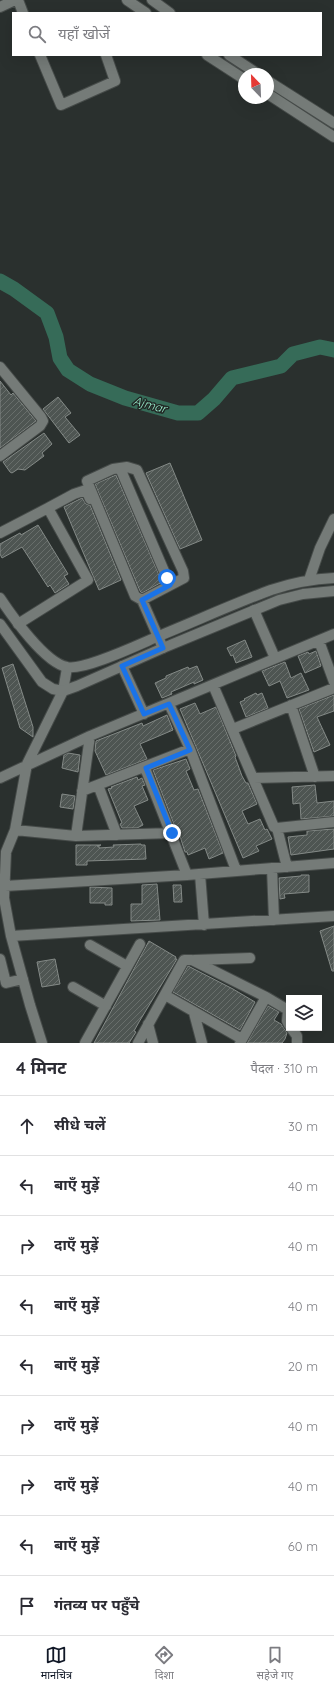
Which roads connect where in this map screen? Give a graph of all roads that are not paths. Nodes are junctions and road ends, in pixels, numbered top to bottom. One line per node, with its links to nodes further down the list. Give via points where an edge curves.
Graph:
1 (17, 0): 4 (street); 5 (street)
2 (127, 0): 6 (street)
3 (152, 0): 7 (street)
4 (0, 7)
5 (23, 12)
6 (145, 12)
7 (169, 12)
8 (40, 56): 9 (street, via 61,105 115,81)
9 (106, 56)
10 (209, 56): 13 (street)
11 (231, 56): 12 (street)
12 (249, 68)
13 (238, 74)
14 (274, 85): 16 (street)
15 (274, 98): 17 (street)
16 (334, 123)
17 (334, 137)
18 (0, 367): 19 (street, via 43,421)
19 (0, 456)
20 (120, 468): 27 (street); 27 (street, via 137,470 183,571 184,578); 30 (street, via 87,481 135,596)
21 (48, 508): 23 (street); 24 (street, via 86,490); 33 (street, via 88,580)
22 (334, 519): 26 (street)
23 (0, 533)
24 (123, 578)
25 (334, 578): 26 (street)
26 (309, 580): 35 (street, via 271,590)
27 (170, 585): 30 (street)
28 (334, 590): 31 (street, via 291,597)
29 (0, 598): 33 (street)
30 (142, 600): 35 (street)
31 (254, 610): 37 (street); 38 (street)
32 (0, 624): 44 (street, via 42,682 53,689)
33 (18, 624): 40 (street, via 42,650)
34 (334, 634): 36 (street)
35 (158, 637): 37 (street); 40 (street, via 101,661)
36 (319, 641): 38 (street); 41 (street)
37 (163, 648): 39 (street)
38 (275, 658): 42 (street)
39 (122, 666): 44 (street); 47 (street)
40 (67, 668): 44 (street)
41 (334, 682)
42 (213, 685): 45 (street); 48 (street)
43 (334, 688): 46 (street)
44 (63, 691): 51 (street)
45 (169, 704): 47 (street); 50 (street)
46 (291, 705): 48 (street); 54 (street)
47 (144, 714): 49 (street)
48 (233, 729): 56 (street)
49 (90, 736): 51 (street); 58 (street)
50 (190, 750): 52 (street); 69 (street)
51 (27, 764): 55 (street); 61 (street)
52 (146, 768): 57 (street); 62 (street)
53 (334, 776): 54 (street)
54 (315, 777): 56 (street)
55 (0, 778)
56 (254, 778): 60 (street, via 272,825)
57 (98, 785): 58 (street); 63 (street)
58 (82, 791): 64 (street)
59 (334, 822): 60 (street)
60 (277, 828): 67 (street)
61 (16, 830): 64 (street); 65 (street)
62 (172, 833): 63 (street); 71 (street)
63 (117, 835): 64 (street)
64 (76, 836)
65 (3, 852): 72 (street)
66 (334, 863): 67 (street)
67 (287, 867): 68 (street)
68 (272, 868): 69 (street); 74 (street)
69 (236, 870): 70 (street)
70 (200, 874): 71 (street); 75 (street)
71 (188, 875): 72 (street)
72 (4, 886): 76 (street)
73 (334, 916): 74 (street)
74 (274, 920): 75 (street)
75 (204, 925): 76 (street)
76 (11, 936): 79 (street)
77 (140, 944): 83 (street)
78 (90, 945): 83 (street)
79 (17, 957): 81 (street); 84 (street)
80 (250, 958): 82 (street)
81 (0, 960): 84 (street, via 7,987)
82 (192, 960): 86 (street, via 184,960); 87 (street)
83 (128, 966): 88 (street)
84 (23, 979): 94 (street)
85 (73, 987): 88 (street)
86 (165, 995): 90 (street); 91 (street)
87 (266, 997): 89 (street); 93 (street)
88 (106, 1006): 95 (street)
89 (286, 1009)
90 (194, 1013): 93 (street); 98 (street)
91 (148, 1024): 96 (street); 97 (street)
92 (293, 1031): 99 (street, via 297,1036)
93 (241, 1041)
94 (42, 1043)
95 (85, 1043)
96 (138, 1043)
97 (153, 1043)
98 (202, 1043)
99 (296, 1043)

